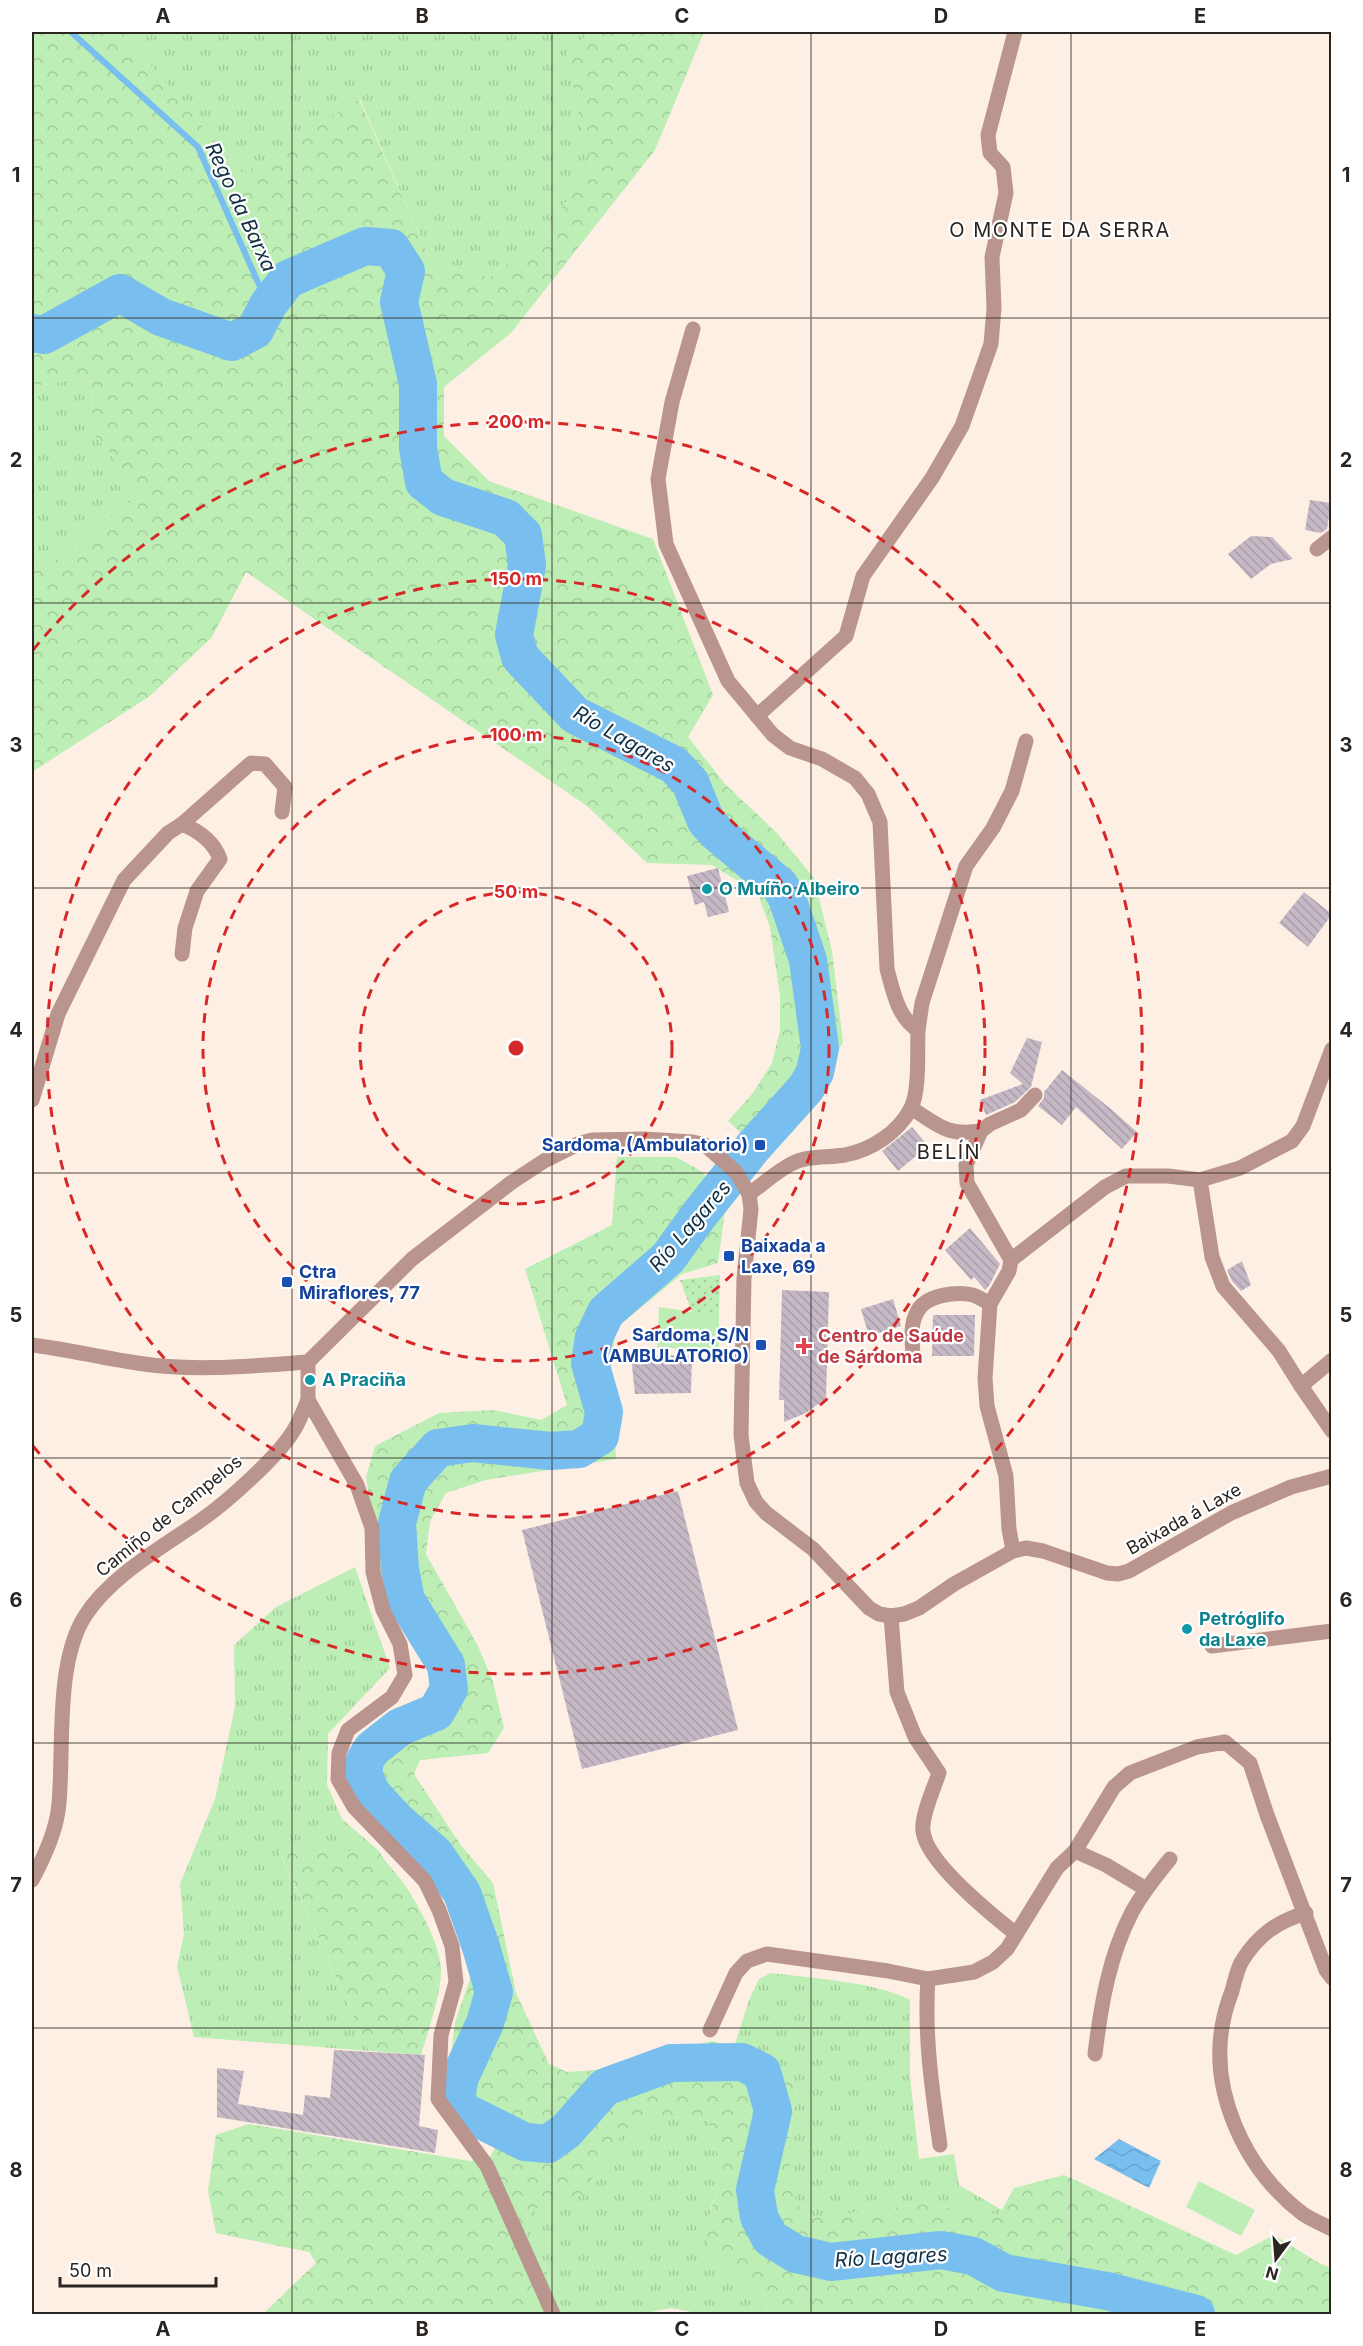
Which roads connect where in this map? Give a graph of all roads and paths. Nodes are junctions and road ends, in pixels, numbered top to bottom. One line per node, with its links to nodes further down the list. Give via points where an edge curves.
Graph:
1 (1016, 32): 5 (street, via 988,135 990,153 1004,167 1006,193 992,256 991,344 962,426 932,478 863,576 846,636)
2 (693, 328): 5 (street, via 672,402 658,479 666,544 728,681)
3 (1332, 537): 4 (street)
4 (1317, 549)
5 (757, 716): 10 (street, via 790,748 822,759 855,778 868,794 880,822 887,969 907,1024)
6 (1026, 741): 10 (street, via 1012,791 993,828 966,866 922,1003)
7 (282, 812): 8 (street, via 285,787 265,764 251,763)
8 (182, 825): 9 (street, via 196,830 216,849 219,860 197,891 185,928); 13 (street, via 168,833 124,880 58,1014)
9 (182, 954)
10 (918, 1030): 14 (street)
11 (1332, 1049): 16 (street, via 1303,1126 1292,1141 1240,1168)
12 (1035, 1095): 15 (street, via 1021,1110)
13 (32, 1100)
14 (911, 1108): 15 (street, via 946,1130 960,1134); 17 (street, via 890,1134 872,1147 845,1155 804,1159)
15 (981, 1131): 18 (street, via 966,1165 967,1183)
16 (1200, 1180): 18 (street, via 1126,1176 1105,1187); 24 (street, via 1212,1257 1223,1286 1279,1351)
17 (747, 1189): 23 (street, via 736,1172 705,1145 605,1139 578,1144 512,1182 412,1259); 29 (street, via 751,1209 744,1278 741,1424 747,1483 766,1513 813,1549 869,1608)
18 (1011, 1260): 19 (street)
19 (990, 1304): 21 (street, via 974,1295 952,1293 923,1302 912,1328); 28 (street, via 987,1406 1006,1476)
20 (32, 1345): 23 (street, via 181,1367)
21 (913, 1354)
22 (1332, 1360): 24 (street)
23 (308, 1362): 25 (street)
24 (1301, 1386): 26 (street)
25 (308, 1400): 34 (street, Camiño de Campelos, via 292,1433 263,1466 206,1517 109,1587 85,1616 72,1647 63,1701 59,1806 46,1853); 44 (street, via 357,1485 372,1528 373,1572 383,1610 400,1644 405,1675 392,1697 348,1730 339,1753 338,1779 354,1807 425,1881 440,1910 452,1946 456,1982 441,2035 438,2098 487,2166)
26 (1332, 1431)
27 (1332, 1476): 28 (street, Baixada á Laxe, via 1291,1487 1231,1513 1118,1574 1043,1551)
28 (1014, 1551): 29 (street, Baixada á Laxe, via 919,1608)
29 (891, 1616): 37 (street, via 897,1692 915,1737 939,1773 923,1832 947,1873)
30 (1332, 1631): 31 (street)
31 (1212, 1646)
32 (1075, 1851): 35 (street); 36 (street, via 1114,1787 1130,1773 1197,1747 1225,1742 1250,1763); 37 (street, via 1057,1868)
33 (1170, 1859): 35 (street)
34 (32, 1880)
35 (1146, 1889): 41 (street, via 1113,1956)
36 (1306, 1914): 38 (street); 43 (street, via 1269,1929 1241,1962 1224,2018 1221,2049 1229,2113 1248,2152 1275,2188 1304,2215)
37 (1016, 1934): 39 (street, via 993,1962 974,1972)
38 (1332, 1978)
39 (928, 1979): 40 (street, via 767,1954 747,1961 736,1973); 42 (street, via 926,2008)
40 (710, 2030)
41 (1095, 2054)
42 (940, 2145)
43 (1332, 2229)
44 (553, 2314)

